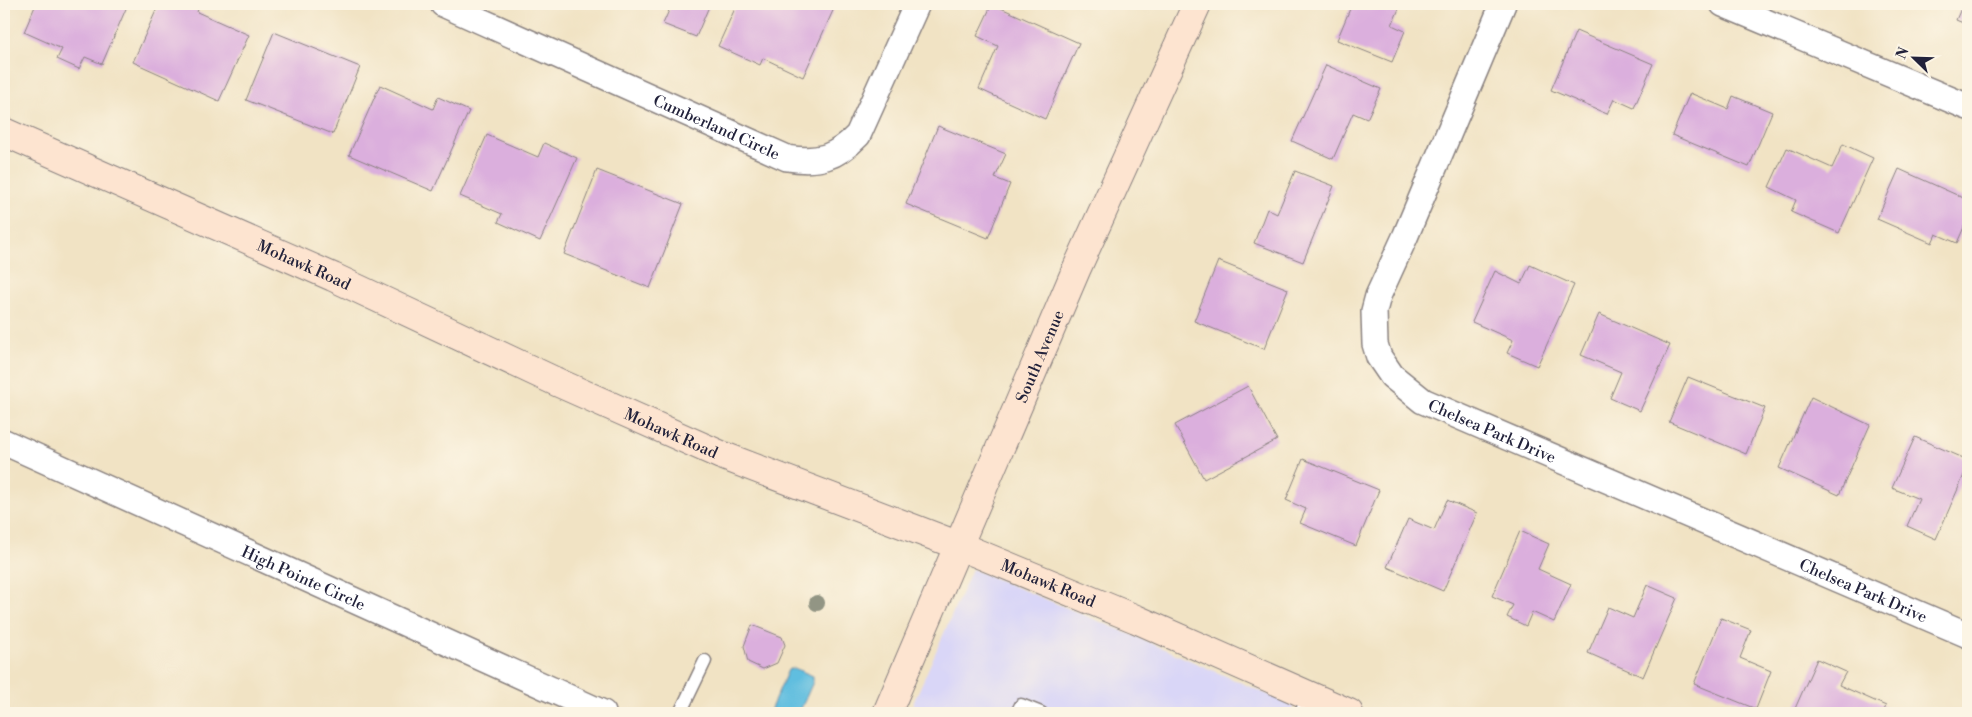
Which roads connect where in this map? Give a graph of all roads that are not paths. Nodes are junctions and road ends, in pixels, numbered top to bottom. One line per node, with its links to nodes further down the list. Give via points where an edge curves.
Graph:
1 (443, 4): 2 (street, Cumberland Circle, via 787,158 806,161 825,158 845,149 858,135)
2 (917, 4)
3 (1197, 4): 9 (street, South Avenue, via 1076,270)
4 (1503, 4): 10 (street, Chelsea Park Drive, via 1378,296 1374,311 1375,344 1379,357 1392,376 1423,401)
5 (1723, 4): 6 (street)
6 (1968, 107)
7 (4, 132): 9 (street, Mohawk Road, via 333,277 722,455)
8 (4, 442): 13 (street, High Pointe Circle)
9 (957, 545): 12 (street, Mohawk Road, via 1136,619); 15 (street, South Avenue)
10 (1968, 635)
11 (705, 661): 14 (lane)
12 (1305, 704): 18 (street, Mohawk Road)
13 (603, 713)
14 (680, 713)
15 (887, 713)
16 (1017, 713): 17 (lane, via 1021,705)
17 (1041, 713)
18 (1349, 713)

